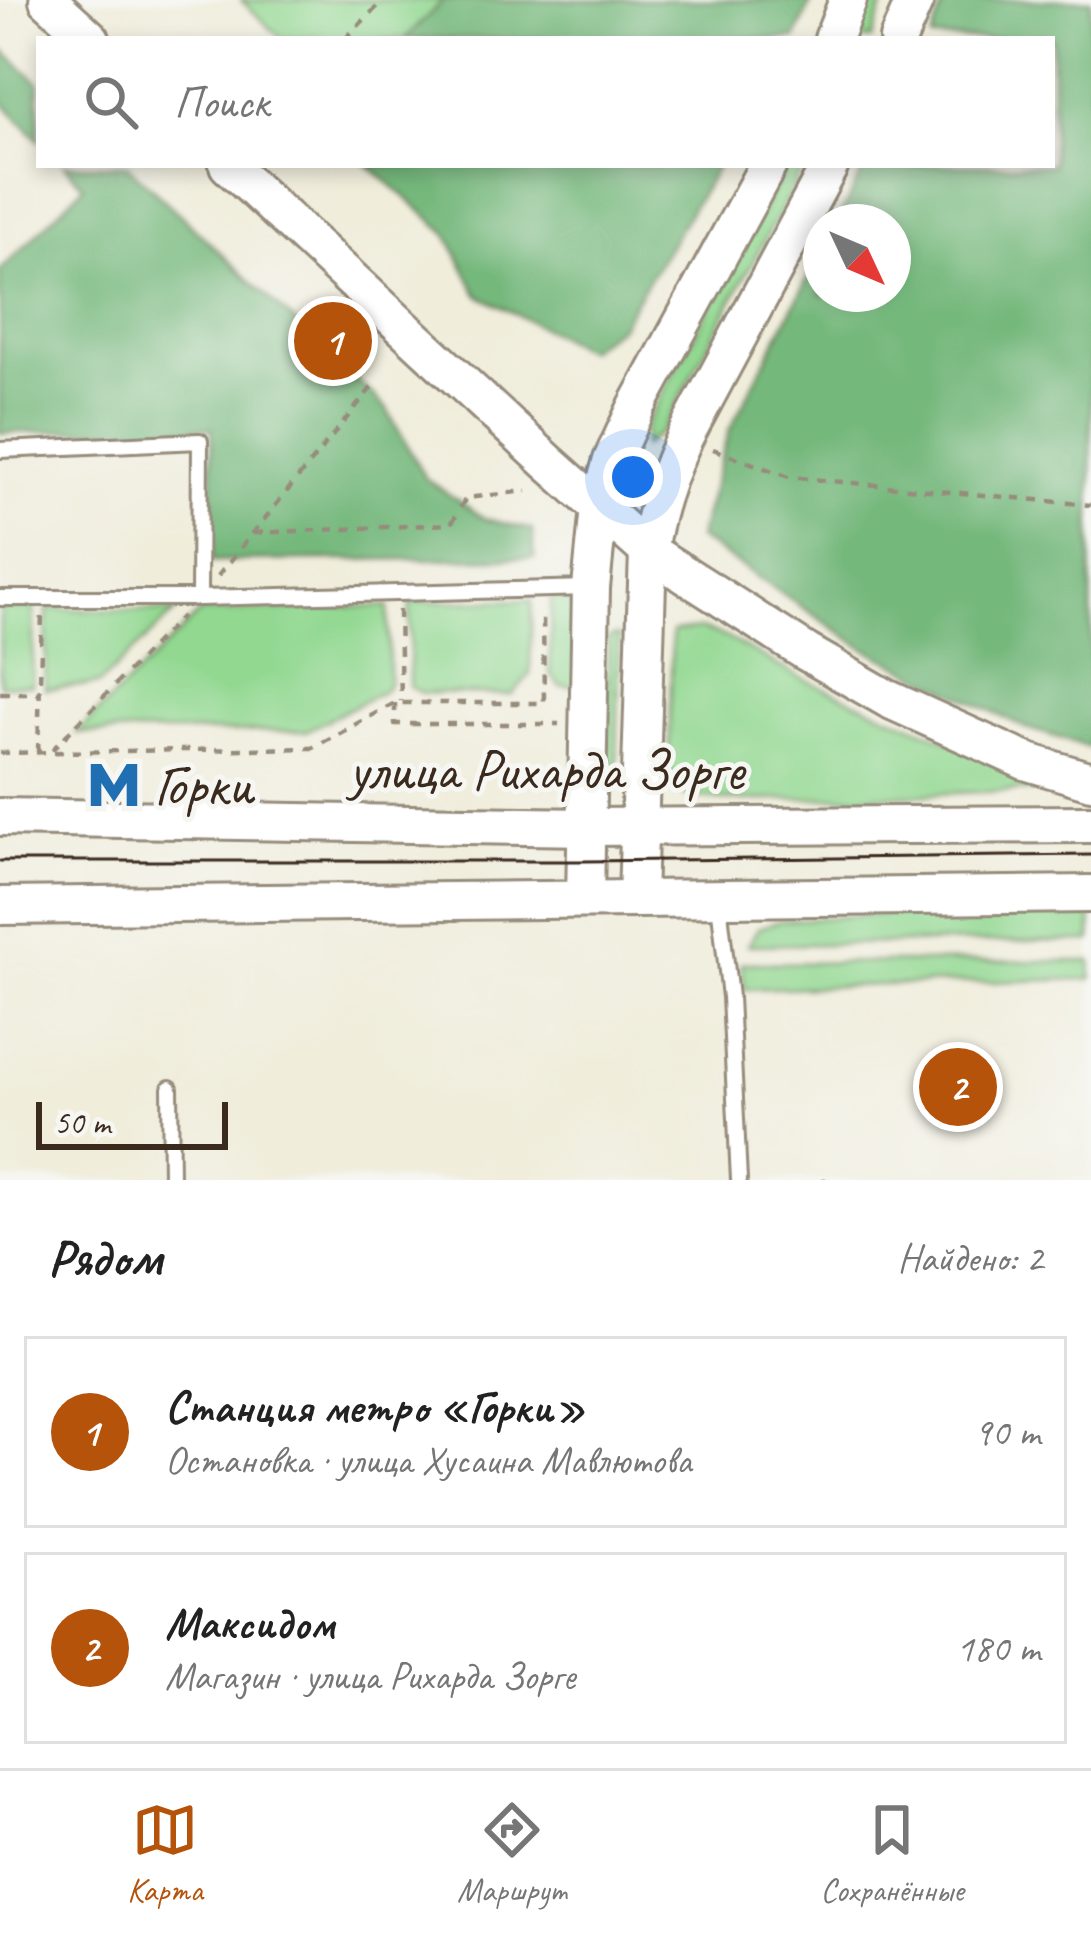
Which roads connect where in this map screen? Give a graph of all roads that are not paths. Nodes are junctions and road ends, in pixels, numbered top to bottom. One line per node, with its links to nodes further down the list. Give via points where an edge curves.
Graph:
1 (48, 0): 4 (main road)
2 (848, 0): 5 (main road)
3 (915, 0): 6 (main road)
4 (88, 36)
5 (834, 36)
6 (899, 36)
7 (231, 168): 11 (main road)
8 (766, 168): 11 (main road, via 636,408)
9 (828, 168): 12 (main road, via 667,474)
10 (0, 449): 15 (lane, via 200,441)
11 (599, 507): 12 (main road); 13 (main road)
12 (649, 551): 16 (main road, via 888,699); 19 (main road)
13 (591, 588): 15 (lane); 20 (main road)
14 (0, 598): 15 (lane)
15 (199, 598)
16 (1091, 782)
17 (0, 817): 20 (main road, улица Рихарда Зорге)
18 (1091, 824): 19 (main road, улица Рихарда Зорге)
19 (638, 826): 20 (main road, улица Рихарда Зорге); 24 (main road)
20 (587, 827): 23 (main road)
21 (1091, 894): 22 (main road)
22 (718, 898): 24 (main road); 28 (lane)
23 (585, 899): 24 (main road); 25 (main road)
24 (637, 899)
25 (0, 906)
26 (170, 1088): 27 (lane)
27 (171, 1180)
28 (739, 1180)

